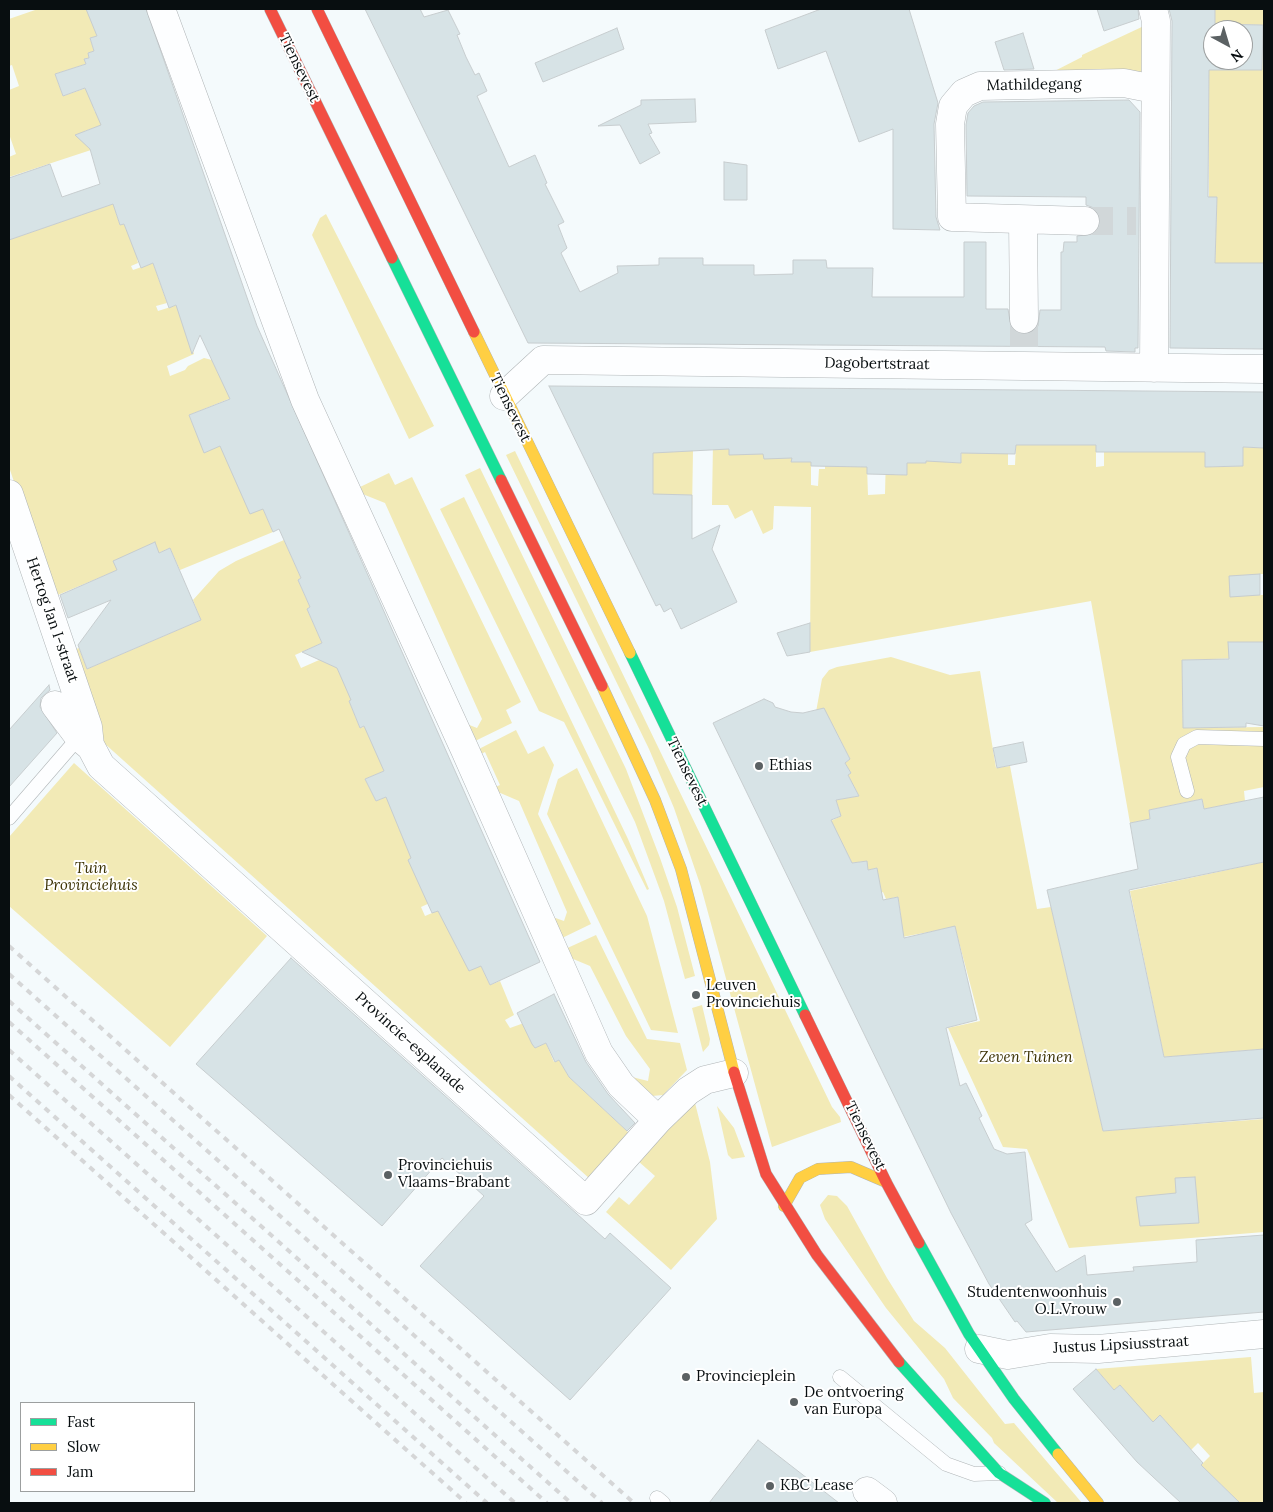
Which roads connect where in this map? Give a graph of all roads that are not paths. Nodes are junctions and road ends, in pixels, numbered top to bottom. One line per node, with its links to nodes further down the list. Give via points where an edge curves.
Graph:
1 (161, 9): 19 (street, via 305,400 599,1053 621,1085)
2 (270, 9): 18 (main road, Tiensevest, via 635,754 681,869)
3 (317, 9): 11 (main road, Tiensevest)
4 (1153, 9): 5 (street, via 1156,21)
5 (1154, 89): 6 (street, Mathildegang, via 1124,83 980,86 964,93 953,106 950,124 952,217); 9 (street, via 1145,221)
6 (1023, 220): 7 (street, Mathildegang); 8 (street)
7 (1085, 221)
8 (1024, 319)
9 (1154, 368): 10 (street, Dagobertstraat); 11 (street, Dagobertstraat, via 1024,357 543,360)
10 (1264, 369)
11 (504, 396): 20 (main road, Tiensevest)
12 (9, 494): 15 (street, Hertog Jan I-straat, via 88,727)
13 (47, 694): 15 (street)
14 (1264, 739): 16 (lane, via 1197,737 1184,744 1178,757)
15 (85, 742): 17 (lane); 19 (street, Provincie-esplanade, via 101,766 586,1201)
16 (1186, 791)
17 (9, 818)
18 (734, 1073): 19 (street, Provincie-esplanade, via 705,1080); 21 (main road, Tiensevest, via 766,1174)
19 (658, 1120)
20 (886, 1182): 21 (main road, via 851,1168 818,1169 800,1178); 23 (main road, Tiensevest)
21 (784, 1206): 25 (main road, Tiensevest, via 886,1347)
22 (1264, 1334): 23 (street, Justus Lipsiusstraat, via 1098,1349 1050,1348 1008,1355)
23 (979, 1349): 26 (main road, Tiensevest, via 1020,1406)
24 (840, 1377): 25 (lane, via 946,1464 974,1474)
25 (999, 1473): 27 (street, Tiensevest); 28 (main road)
26 (1101, 1502)
27 (1027, 1503)
28 (1045, 1503)

